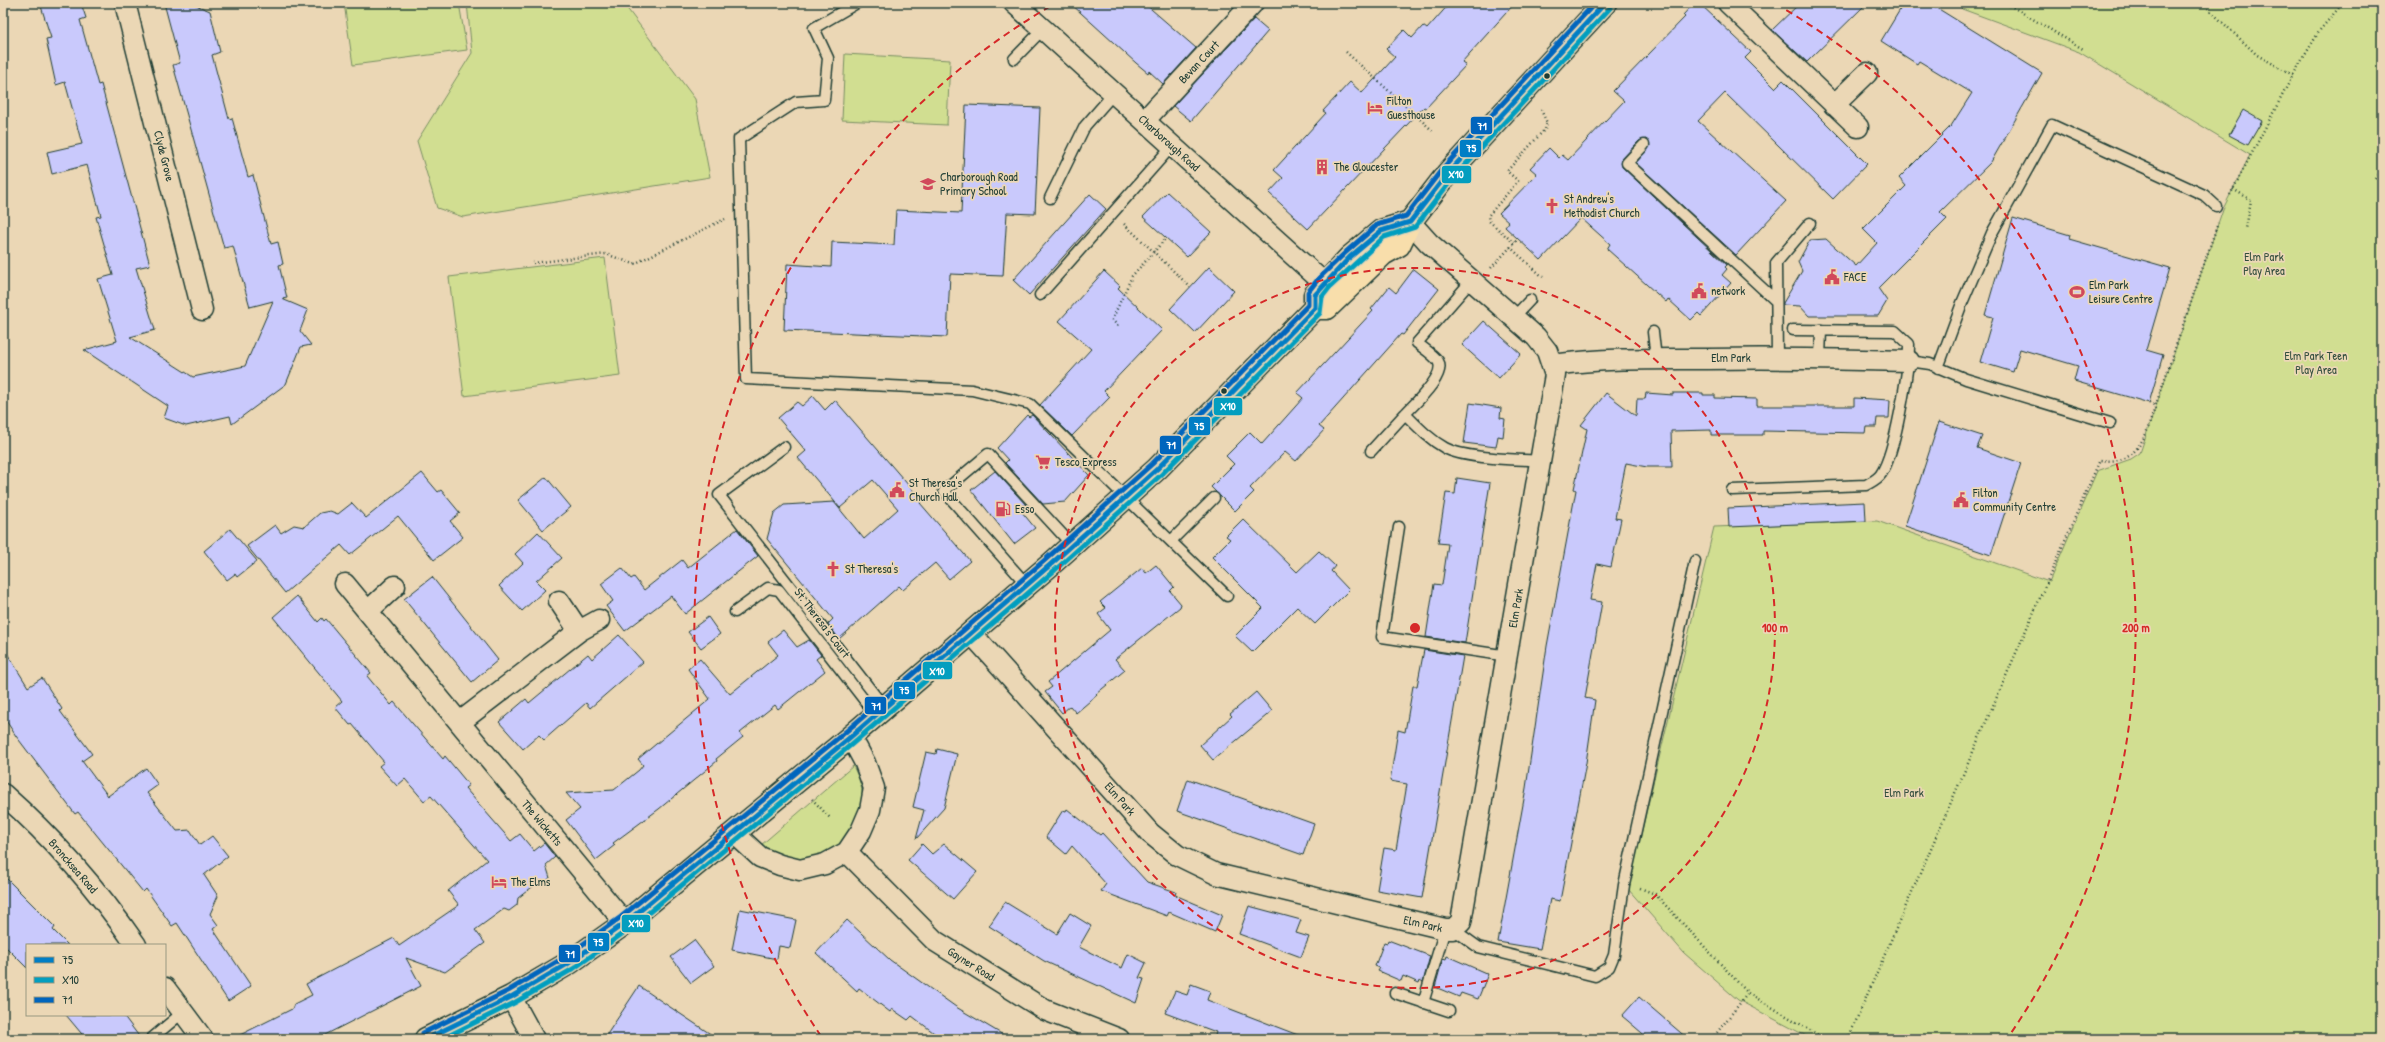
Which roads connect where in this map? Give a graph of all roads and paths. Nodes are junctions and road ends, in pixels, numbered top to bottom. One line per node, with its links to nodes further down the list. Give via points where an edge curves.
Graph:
1 (125, 3): 50 (street, Clyde Grove)
2 (857, 3): 29 (lane, via 814,28 828,58 824,100 796,102 739,139)
3 (1014, 3): 10 (street, Charborough Road)
4 (1253, 3): 19 (street, Bevan Court)
5 (1605, 3): 32 (main road, via 1448,173)
6 (1728, 3): 17 (street)
7 (2006, 3): 11 (path)
8 (2202, 3): 15 (path, via 2257,55)
9 (2342, 3): 15 (path, via 2320,30)
10 (1043, 29): 13 (lane); 16 (street, Charborough Road)
11 (2083, 49)
12 (1346, 52): 21 (path)
13 (1014, 59)
14 (1867, 73): 17 (street)
15 (2293, 75): 26 (path)
16 (1114, 93): 19 (street, Charborough Road); 27 (lane, via 1085,126)
17 (1834, 105): 20 (street)
18 (1541, 110): 37 (path, via 1547,123 1545,129 1507,171 1518,181 1488,216 1489,221)
19 (1145, 120): 23 (street, Charborough Road)
20 (1858, 127)
21 (1433, 131)
22 (1644, 145): 48 (lane, via 1627,163)
23 (1172, 146): 31 (lane); 44 (street, Charborough Road)
24 (2382, 168): 25 (path)
25 (2375, 179)
26 (2233, 189): 28 (path); 34 (path, via 2251,200)
27 (1050, 198)
28 (2226, 202)
29 (742, 211): 40 (path, via 634,264 606,254); 70 (lane, via 746,380 972,390 1019,400 1030,404)
30 (2218, 211): 61 (lane, via 2204,195 2052,126 1992,233); 63 (path)
31 (1112, 212): 39 (path); 46 (lane)
32 (1410, 222): 43 (street, Elm Park, via 1429,243); 44 (main road, via 1381,230); 49 (main road, via 1399,244 1383,254 1327,308)
33 (1810, 223): 48 (lane, via 1776,263)
34 (2246, 229)
35 (1166, 238): 39 (path)
36 (1518, 238): 37 (path)
37 (1514, 243): 38 (path)
38 (1510, 247): 41 (path); 42 (path)
39 (1154, 252): 45 (path); 52 (path, via 1132,276 1112,320)
40 (533, 263)
41 (1491, 268)
42 (1543, 277)
43 (1472, 280): 51 (street, Elm Park); 64 (lane, via 1416,343 1438,361 1440,370 1437,378)
44 (1324, 283): 49 (main road, via 1315,295)
45 (1190, 287)
46 (1040, 295)
47 (1530, 300): 51 (lane)
48 (1776, 301): 56 (lane)
49 (1315, 308): 70 (main road, via 1157,469)
50 (202, 310)
51 (1515, 316): 60 (street, Elm Park, via 1536,337)
52 (1118, 326)
53 (1794, 330): 54 (lane)
54 (1822, 330): 57 (lane); 59 (lane, via 1895,331 1909,344)
55 (1653, 332): 58 (lane)
56 (1777, 358): 57 (street, Elm Park); 58 (street, Elm Park)
57 (1820, 358): 59 (street, Elm Park)
58 (1656, 359): 60 (street, Elm Park, via 1587,360)
59 (1909, 361): 61 (lane, via 1930,364); 69 (lane, via 1895,434 1886,466 1880,476 1866,485)
60 (1553, 365): 68 (street, Elm Park, via 1554,387)
61 (1938, 368): 65 (lane)
62 (2149, 403): 63 (path)
63 (2156, 406): 111 (path, via 2138,450 2120,460 2100,460)
64 (1405, 414): 67 (lane); 68 (lane, via 1434,441 1460,453)
65 (2110, 423)
66 (784, 447): 87 (lane, via 719,495)
67 (1371, 451)
68 (1542, 461): 86 (street, Elm Park)
69 (1732, 490)
70 (1125, 497): 73 (lane); 74 (main road)
71 (1214, 498): 73 (lane)
72 (1399, 527): 86 (lane, via 1382,637)
73 (1171, 541): 79 (lane)
74 (1072, 545): 77 (main road); 77 (lane, via 988,454 944,491)
75 (1695, 561): 93 (lane)
76 (344, 584): 81 (street, The Wicketts)
77 (1027, 585): 85 (main road)
78 (395, 586): 81 (street)
79 (1227, 596)
80 (559, 601): 84 (street)
81 (368, 611): 88 (street, The Wicketts)
82 (735, 612): 87 (lane, St. Theresa's Court, via 768,588 779,590)
83 (599, 620): 84 (street)
84 (579, 631): 88 (street)
85 (971, 633): 87 (main road); 95 (street, Elm Park, via 998,660 1150,833 1177,856 1216,874)
86 (1508, 656): 95 (street, Elm Park, via 1466,902 1461,922)
87 (879, 711): 89 (main road)
88 (460, 722): 94 (street, The Wicketts)
89 (848, 739): 91 (main road); 92 (street, via 857,748 865,763 874,788 870,810)
90 (3, 794): 96 (street, Broncksea Road, via 60,850 117,917)
91 (734, 833): 92 (street, via 760,857 800,870 825,864); 94 (main road)
92 (847, 852): 108 (street, Gayner Road, via 935,941 1045,1010)
93 (1624, 885): 95 (lane, via 1614,955 1610,967 1595,976 1478,947); 99 (path, via 1655,894)
94 (625, 923): 100 (main road, via 569,962)
95 (1449, 929): 101 (lane)
96 (135, 944)
97 (166, 990): 103 (street)
98 (1395, 993): 101 (lane)
99 (1748, 993): 109 (path); 110 (path)
100 (511, 997): 106 (main road); 107 (street)
101 (1423, 1003): 102 (lane)
102 (1449, 1011)
103 (182, 1014): 104 (lane); 105 (street)
104 (151, 1039)
105 (203, 1039)
106 (426, 1039)
107 (534, 1039)
108 (1119, 1039)
109 (1712, 1039)
110 (1825, 1039)
111 (1848, 1039)

